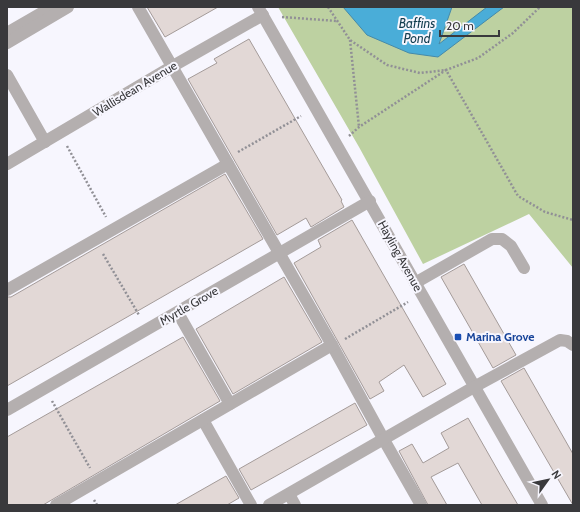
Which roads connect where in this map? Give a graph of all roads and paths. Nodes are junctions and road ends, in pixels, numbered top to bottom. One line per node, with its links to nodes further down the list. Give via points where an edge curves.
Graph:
1 (52, 7): 8 (street)
2 (68, 7): 10 (street)
3 (138, 7): 11 (street)
4 (328, 7): 7 (path)
5 (540, 7): 12 (path, via 513,34 478,58)
6 (261, 11): 7 (path); 11 (street, Wallisdean Avenue); 14 (street, Hayling Avenue)
7 (338, 21): 9 (path)
8 (7, 33)
9 (350, 40): 12 (path, via 387,65 420,73); 15 (path)
10 (7, 43)
11 (173, 66): 16 (street, Wallisdean Avenue); 19 (street)
12 (446, 70): 15 (path); 22 (path, via 518,196 545,212)
13 (7, 75): 17 (street)
14 (316, 108): 18 (street, Hayling Avenue); 19 (path)
15 (359, 127): 18 (path)
16 (60, 134): 17 (street, Wallisdean Avenue); 23 (path)
17 (45, 142): 20 (street, Wallisdean Avenue)
18 (338, 147): 21 (street, Hayling Avenue)
19 (227, 161): 23 (street); 25 (street)
20 (7, 164)
21 (370, 201): 25 (street, Myrtle Grove); 27 (street, Hayling Avenue)
22 (573, 220)
23 (113, 229): 24 (street)
24 (95, 240): 28 (street); 31 (path)
25 (280, 254): 30 (street, Myrtle Grove); 32 (street)
26 (524, 268): 27 (street, via 511,246 502,239 492,239)
27 (415, 283): 29 (street, Hayling Avenue)
28 (7, 290)
29 (422, 294): 32 (path, via 344,340); 34 (street, Hayling Avenue)
30 (178, 313): 31 (street, Myrtle Grove); 36 (street)
31 (147, 330): 35 (street, Myrtle Grove)
32 (330, 341): 36 (street); 39 (street)
33 (573, 345): 34 (street, via 560,340)
34 (474, 387): 39 (street); 47 (street, Hayling Avenue)
35 (45, 388): 37 (street, Myrtle Grove); 40 (path)
36 (230, 404): 38 (street)
37 (7, 410)
38 (203, 420): 40 (street); 43 (street)
39 (384, 440): 41 (street); 46 (street)
40 (98, 481): 42 (street)
41 (289, 494): 44 (street); 45 (street)
42 (56, 505)
43 (251, 505)
44 (270, 505)
45 (296, 505)
46 (421, 505)
47 (542, 505)

